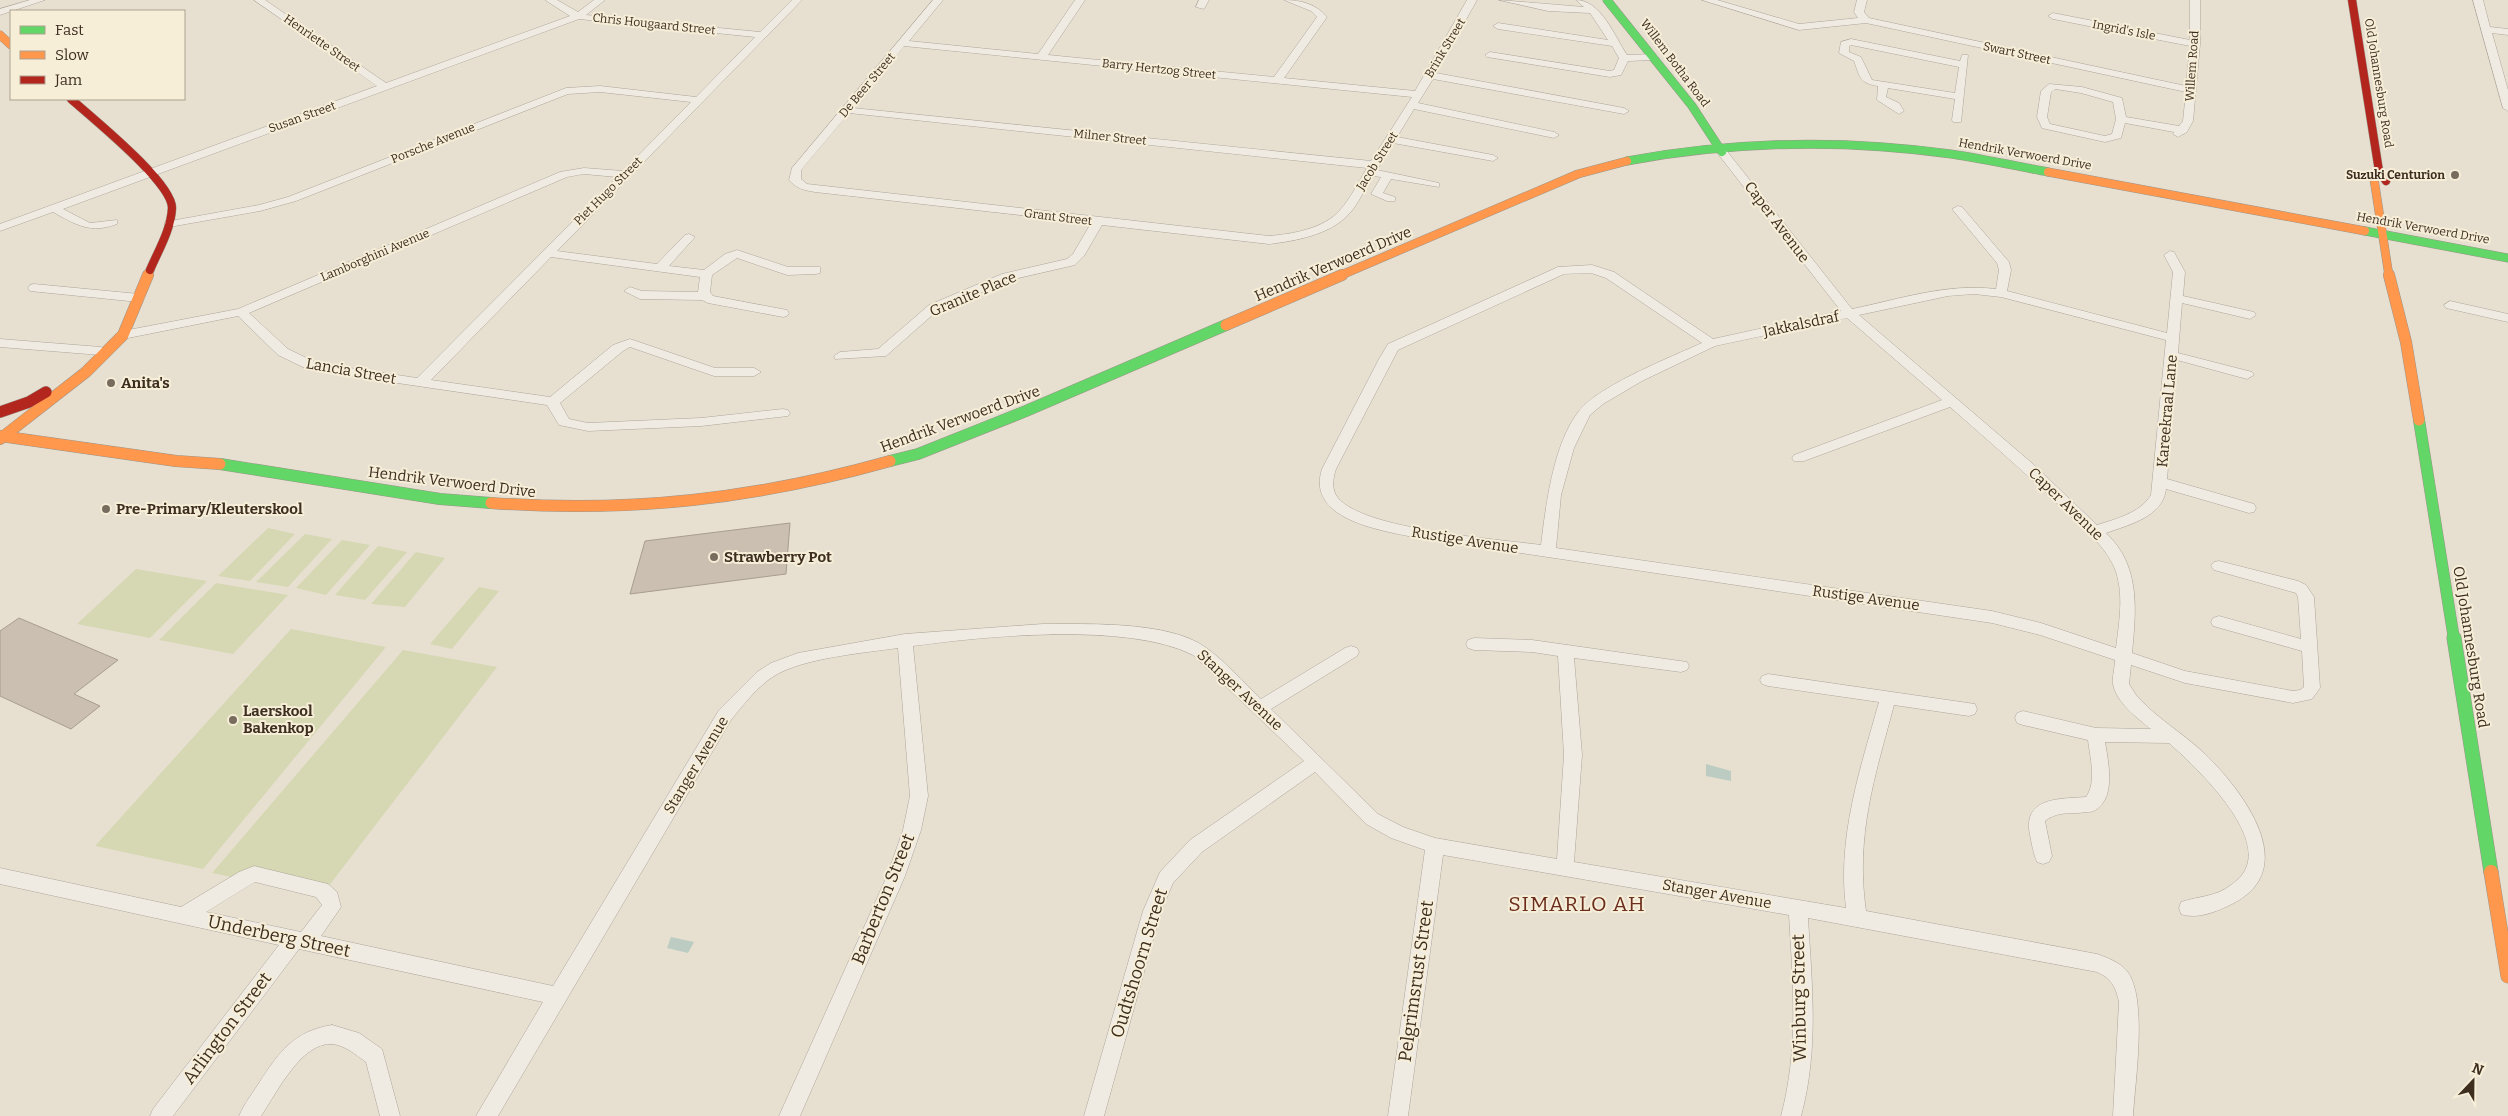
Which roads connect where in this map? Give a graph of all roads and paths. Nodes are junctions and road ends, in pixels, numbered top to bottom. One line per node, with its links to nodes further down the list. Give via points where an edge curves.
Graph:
1 (40, 0): 19 (street)
2 (259, 0): 41 (street, Henriette Street)
3 (550, 0): 20 (street, Chris Hougaard Street)
4 (600, 0): 20 (street, Susan Street)
5 (797, 0): 27 (street, Piet Hugo Street)
6 (938, 0): 28 (street, De Beer Street)
7 (1080, 0): 35 (street)
8 (1289, 0): 39 (street, via 1314,9 1322,17)
9 (1472, 0): 38 (street, Brink Street)
10 (1504, 0): 18 (street, via 1558,9)
11 (1581, 0): 18 (street)
12 (1607, 0): 34 (main road, Willem Botha Road)
13 (1706, 0): 22 (street, Swart Street, via 1803,27)
14 (1862, 0): 22 (street, via 1858,10)
15 (2352, 0): 76 (main road, Old Johannesburg Road, via 2379,171 2374,179)
16 (2478, 0): 24 (street)
17 (2192, 1): 32 (street, Willem Road)
18 (1593, 10): 31 (street)
19 (0, 12)
20 (578, 16): 27 (street, Chris Hougaard Street); 41 (street, Susan Street)
21 (2053, 16): 32 (street, Ingrid's Isle)
22 (1866, 20): 29 (street, Swart Street)
23 (1498, 26): 31 (street)
24 (2486, 29): 25 (street); 42 (street)
25 (2508, 32)
26 (0, 35): 30 (main road)
27 (762, 35): 47 (street, Piet Hugo Street)
28 (901, 43): 35 (street, Barry Hertzog Street); 51 (street, De Beer Street)
29 (1967, 43): 37 (street); 43 (street, Swart Street)
30 (10, 44)
31 (1615, 44): 36 (street)
32 (2195, 44): 43 (street, Willem Road)
33 (1490, 55): 36 (street, via 1610,74 1620,70)
34 (1653, 57): 36 (street); 49 (main road, Willem Botha Road)
35 (1041, 58): 39 (street, Barry Hertzog Street)
36 (1624, 58)
37 (1964, 65): 40 (street, via 1865,44 1844,44 1844,53 1860,62 1864,78); 45 (street)
38 (1430, 75): 44 (street, Brink Street); 52 (street)
39 (1276, 80): 44 (street, Barry Hertzog Street)
40 (1883, 85): 45 (street); 53 (street, via 1881,98)
41 (385, 87): 63 (street, Susan Street)
42 (2506, 89): 50 (street)
43 (2192, 90): 54 (street, Willem Road, via 2188,121 2180,132)
44 (1417, 94): 48 (street, Jacob Street)
45 (1960, 97): 55 (street)
46 (72, 100): 63 (main road)
47 (699, 100): 64 (street, Piet Hugo Street); 73 (street, Porsche Avenue, via 600,89 566,91 292,199)
48 (1411, 105): 56 (street); 57 (street, Jacob Street)
49 (1692, 106): 58 (main road, via 1727,133); 59 (main road, Willem Botha Road)
50 (2508, 108)
51 (846, 110): 61 (street, Milner Street); 62 (street, De Beer Street)
52 (1624, 111)
53 (1900, 111)
54 (2121, 119): 54 (street, via 2117,136 2106,139 2049,128 2042,117 2046,91 2053,86 2061,86 2110,96 2120,102)
55 (1957, 120)
56 (1554, 135)
57 (1391, 139): 60 (street); 61 (street, Jacob Street)
58 (1778, 143): 59 (main road, Hendrik Verwoerd Drive); 76 (main road, Hendrik Verwoerd Drive, via 1842,143 1938,152)
59 (1720, 149): 76 (main road, Hendrik Verwoerd Drive, via 1817,147 1941,158); 93 (street, Caper Avenue); 114 (main road, Hendrik Verwoerd Drive, via 1639,159 1595,169 1026,412 918,454 795,486 698,500 607,507 532,507 440,499)
60 (1493, 158)
61 (1372, 169): 65 (street, Milner Street); 72 (street, Jacob Street, via 1346,212)
62 (796, 170): 71 (street, Grant Street, via 798,184 815,189)
63 (151, 172): 68 (street, Susan Street); 73 (main road, via 171,200)
64 (624, 174): 77 (street, Piet Hugo Street); 91 (street, Lamborghini Avenue, via 584,171 554,178)
65 (1387, 176): 66 (street, Milner Street); 67 (street, via 1377,194)
66 (1435, 185)
67 (1391, 199)
68 (54, 208): 70 (street, via 91,228); 74 (street, Susan Street)
69 (1958, 209): 86 (street, via 2003,262 2005,270)
70 (113, 222)
71 (1098, 222): 72 (street, Grant Street, via 1269,240 1292,237); 101 (street, Granite Place, via 1071,262 1006,277 933,308 881,352)
72 (1331, 222)
73 (169, 224): 88 (main road)
74 (0, 228)
75 (689, 237): 81 (street)
76 (2389, 240): 79 (main road, Hendrik Verwoerd Drive); 80 (main road, Hendrik Verwoerd Drive); 145 (main road, Old Johannesburg Road, via 2404,303 2403,324)
77 (546, 253): 81 (street); 105 (street, Piet Hugo Street)
78 (2170, 255): 89 (street, Kareekraal Lane, via 2178,272)
79 (2508, 258)
80 (2508, 266)
81 (660, 268): 83 (street)
82 (816, 270): 83 (street, via 787,270 737,254)
83 (706, 274): 87 (street)
84 (34, 288): 88 (street)
85 (630, 291): 87 (street, via 640,295)
86 (2001, 293): 93 (street, Jakkalsdraf, via 1948,292); 96 (street, Jakkalsdraf)
87 (705, 296): 92 (street, via 714,301)
88 (139, 298): 97 (main road)
89 (2176, 298): 94 (street); 96 (street, Kareekraal Lane)
90 (2450, 305): 95 (street)
91 (241, 312): 97 (street, Lamborghini Avenue); 105 (street, Lancia Street, via 296,360 327,369)
92 (783, 313)
93 (1850, 314): 99 (street, Jakkalsdraf); 107 (street, Caper Avenue)
94 (2250, 315)
95 (2508, 318)
96 (2173, 338): 102 (street, Kareekraal Lane)
97 (119, 339): 100 (main road); 111 (main road, via 86,372)
98 (0, 343): 100 (street)
99 (1711, 344): 118 (street, Jakkalsdraf, via 1637,378 1584,413 1567,448 1554,495); 118 (street, Rustige Avenue, via 1610,275 1592,269 1573,269 1551,274 1399,343 1389,352 1328,472 1325,486 1331,499 1349,514 1386,526)
100 (101, 351): 106 (main road)
101 (840, 356)
102 (2172, 356): 104 (street); 115 (street, Kareekraal Lane)
103 (754, 372): 108 (street, via 714,372 630,343 618,348)
104 (2247, 375)
105 (420, 382): 108 (street, Lancia Street)
106 (50, 390): 109 (main road, via 29,402); 112 (main road)
107 (1953, 401): 113 (street); 117 (street, Caper Avenue)
108 (553, 402): 110 (street, via 564,422 588,427 711,421)
109 (0, 412)
110 (783, 412)
111 (16, 427): 112 (main road, Hendrik Verwoerd Drive); 114 (main road, Hendrik Verwoerd Drive)
112 (1, 432): 114 (main road, Hendrik Verwoerd Drive, via 176,461)
113 (1799, 458)
114 (207, 462)
115 (2160, 482): 116 (street); 117 (street, Kareekraal Lane, via 2154,503 2147,510)
116 (2249, 508)
117 (2096, 531): 126 (street, Caper Avenue, via 2115,555 2127,586)
118 (1548, 552): 126 (street, Rustige Avenue, via 1992,617 2042,629)
119 (2219, 566): 123 (street, via 2293,585 2301,590 2306,597)
120 (2219, 622): 123 (street)
121 (905, 640): 130 (street, Stanger Avenue, via 1070,629 1160,636 1199,650); 146 (street, Stanger Avenue, via 808,657 762,675 725,715); 151 (street, Barberton Street, via 919,796 912,830 896,876)
122 (1474, 644): 125 (street, via 1532,646)
123 (2309, 647): 126 (street, Rustige Avenue, via 2312,688 2301,697 2185,677)
124 (1351, 652): 130 (street)
125 (1566, 652): 127 (street); 138 (street, via 1573,755)
126 (2124, 656): 134 (street, Caper Avenue, via 2121,684 2126,696)
127 (1681, 666)
128 (1768, 680): 129 (street)
129 (1888, 698): 131 (street); 143 (street, via 1863,791 1852,862)
130 (1260, 708): 135 (street, Stanger Avenue)
131 (1968, 709)
132 (2023, 718): 133 (street)
133 (2096, 735): 134 (street); 137 (street, via 2100,785 2095,800 2091,804 2048,809 2041,813 2036,822)
134 (2173, 736): 141 (street, Caper Avenue, via 2206,765 2232,795 2258,851 2255,872 2236,894 2211,905)
135 (1316, 762): 136 (street, Stanger Avenue, via 1372,820 1397,834); 152 (street, Oudtshoorn Street, via 1196,846 1166,878 1152,911)
136 (1435, 846): 138 (street, Stanger Avenue); 153 (street, Pelgrimsrust Street)
137 (2043, 856)
138 (1565, 867): 140 (street, Stanger Avenue)
139 (0, 876): 142 (street, Underberg Street)
140 (1798, 908): 143 (street, Stanger Avenue); 154 (street, Winburg Street, via 1803,1041 1800,1076)
141 (2188, 908)
142 (184, 915): 144 (street, Underberg Street); 144 (street, Arlington Street, via 254,874 321,890 330,898 332,907)
143 (1857, 918): 155 (street, Stanger Avenue, via 2105,965 2122,979 2127,989)
144 (300, 941): 146 (street, Underberg Street); 147 (street, Arlington Street)
145 (2508, 976)
146 (557, 996): 150 (street, Stanger Avenue)
147 (160, 1116)
148 (249, 1116): 149 (street, via 294,1052 307,1039 320,1034 347,1037 375,1056)
149 (390, 1116)
150 (486, 1116)
151 (789, 1116)
152 (1094, 1116)
153 (1398, 1116)
154 (1791, 1116)
155 (2123, 1116)

